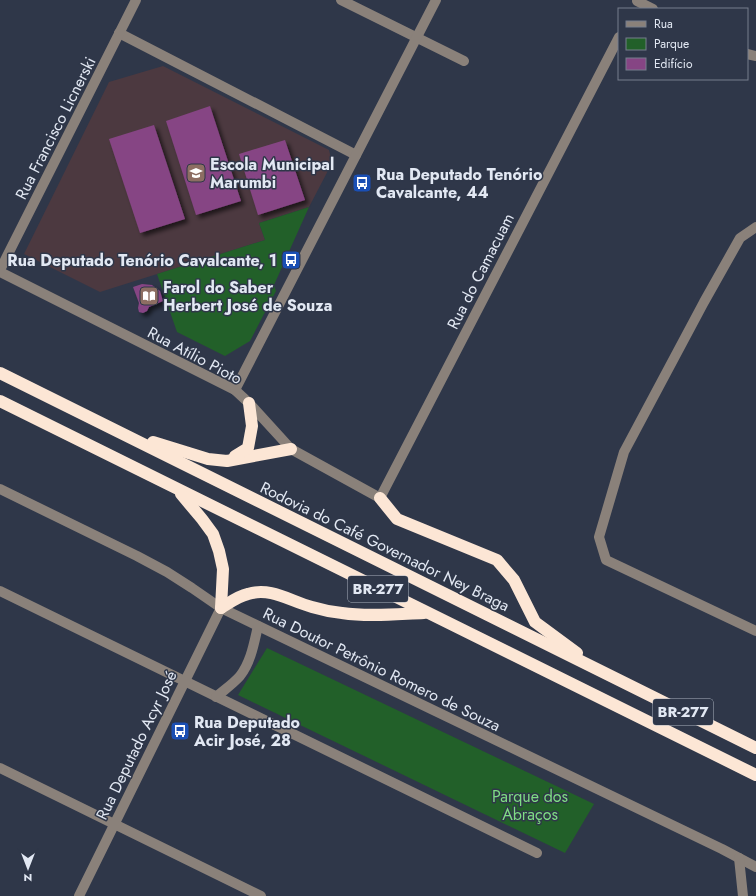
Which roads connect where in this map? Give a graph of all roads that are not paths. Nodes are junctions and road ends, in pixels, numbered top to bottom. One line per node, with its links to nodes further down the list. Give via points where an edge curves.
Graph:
1 (136, 0): 6 (street, Rua Francisco Licnerski)
2 (341, 0): 7 (street)
3 (436, 0): 7 (street)
4 (636, 3): 5 (street)
5 (650, 8)
6 (119, 33): 10 (street); 12 (street, Rua Francisco Licnerski)
7 (416, 38): 9 (street); 10 (street)
8 (618, 39): 22 (street, Rua do Camacuam)
9 (464, 61)
10 (356, 155): 14 (street)
11 (756, 227): 27 (street, via 740,238 624,452 599,537 606,560)
12 (0, 271): 14 (street, Rua Atílio Pioto)
13 (0, 373): 17 (highway, Rodovia do Café Governador Ney Braga / BR-277)
14 (235, 390): 16 (street, Rua Atílio Pioto)
15 (0, 402): 21 (highway, BR-277)
16 (249, 403): 18 (street, Rua Atílio Pioto); 19 (highway, via 252,426 248,448)
17 (122, 433): 19 (highway, via 208,459); 28 (highway, Rodovia do Café Governador Ney Braga / BR-277)
18 (291, 449): 19 (highway); 22 (street, Rua Atílio Pioto)
19 (227, 461)
20 (0, 489): 24 (street, Rua Doutor Petrônio Romero de Souza, via 137,556 174,576)
21 (178, 490): 24 (highway, via 213,534 222,569); 25 (highway, BR-277)
22 (380, 498): 28 (highway, via 397,519 497,560 514,580 535,622)
23 (0, 592): 29 (street)
24 (221, 608): 25 (highway, via 245,594 271,592 311,607 344,614); 26 (street, Rua Doutor Petrônio Romero de Souza); 29 (street, Rua Deputado Acyr José)
25 (426, 613): 33 (highway, BR-277)
26 (258, 626): 30 (street, via 247,665 240,676); 36 (street, Rua Doutor Petrônio Romero de Souza)
27 (756, 631)
28 (609, 675): 31 (highway, Rodovia do Café Governador Ney Braga / BR-277)
29 (184, 682): 30 (street); 34 (street, Rua Deputado Acyr José)
30 (216, 697): 35 (street)
31 (756, 748)
32 (0, 768): 34 (street)
33 (756, 775)
34 (114, 824): 38 (street, Rua Deputado Acyr José); 39 (street)
35 (537, 853)
36 (739, 858): 37 (street, Rua Doutor Petrônio Romero de Souza); 40 (street)
37 (756, 867)
38 (79, 896)
39 (261, 896)
40 (743, 896)

